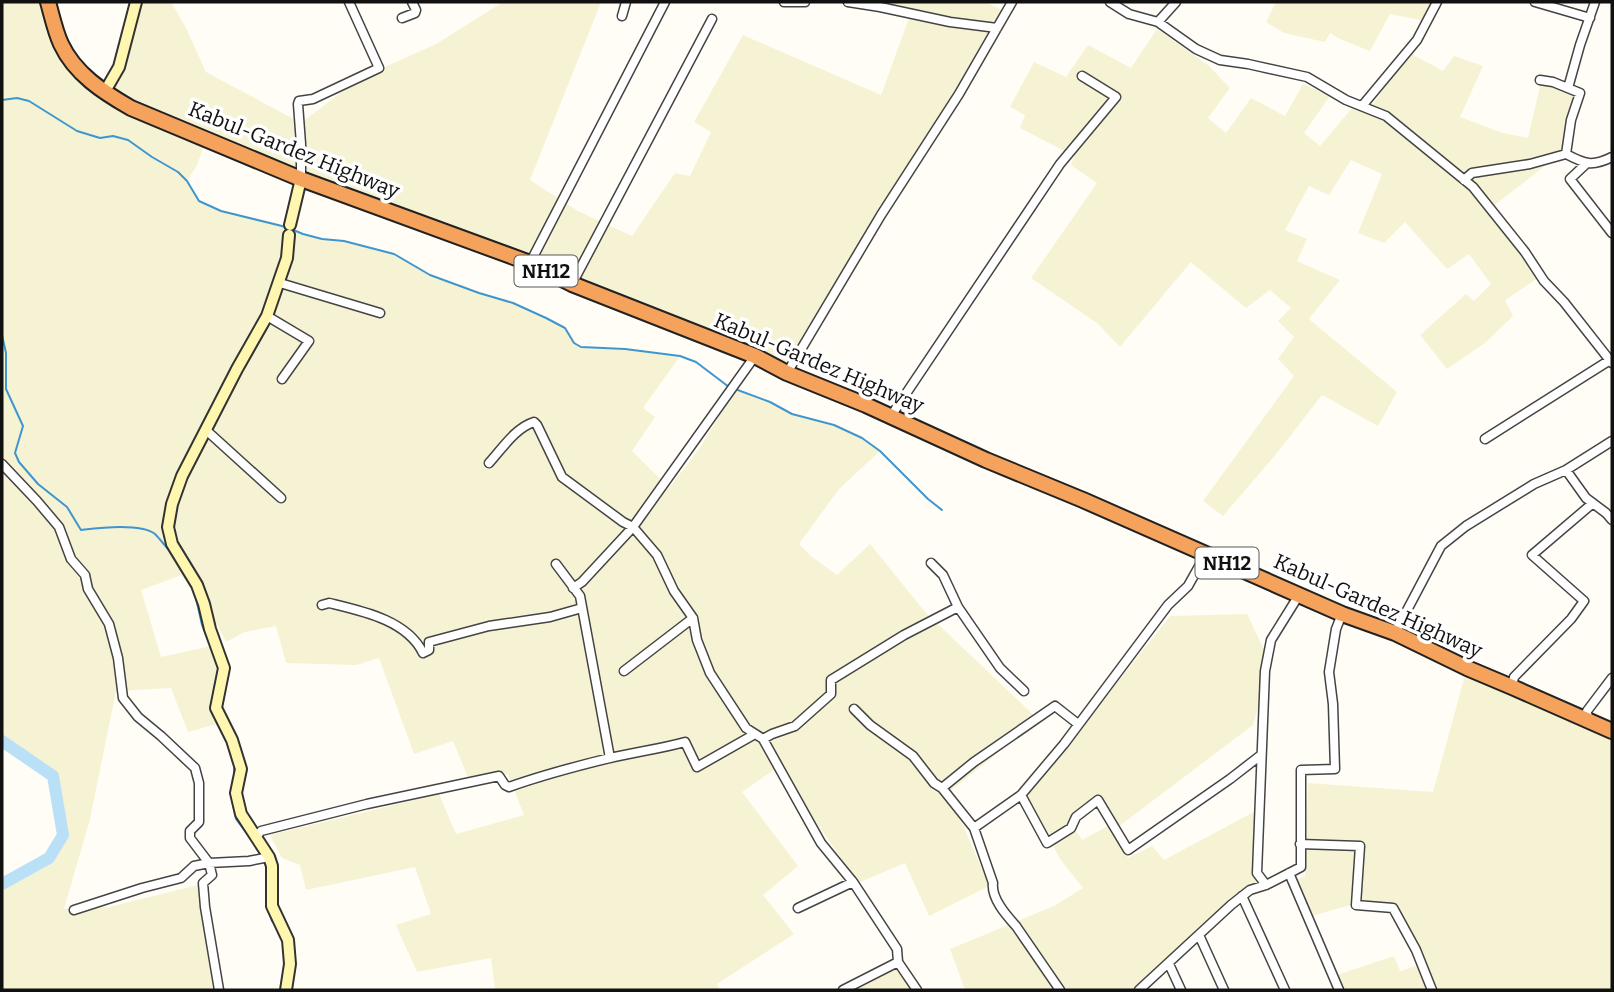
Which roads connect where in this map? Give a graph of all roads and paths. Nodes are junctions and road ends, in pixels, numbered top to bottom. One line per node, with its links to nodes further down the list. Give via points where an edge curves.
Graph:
1 (48, 2): 25 (highway, Kabul-Gardez Highway / NH12, via 62,45)
2 (136, 2): 25 (street, via 119,67)
3 (349, 2): 30 (street, via 379,68 299,101)
4 (412, 2): 17 (street, via 415,13)
5 (626, 2): 16 (street)
6 (666, 2): 33 (street)
7 (784, 2): 8 (street)
8 (805, 2)
9 (848, 2): 21 (street)
10 (1012, 2): 21 (street)
11 (1110, 2): 20 (street, via 1129,14)
12 (1176, 2): 20 (street)
13 (1437, 2): 26 (street, via 1417,40)
14 (1535, 2): 18 (street)
15 (1595, 2): 18 (street)
16 (622, 16)
17 (402, 18)
18 (1590, 18): 24 (street)
19 (712, 19): 35 (street)
20 (1158, 22): 26 (street, via 1220,61 1307,77)
21 (997, 28): 40 (street)
22 (1082, 76): 42 (street, via 1116,97 1060,164)
23 (1540, 80): 24 (street)
24 (1568, 88): 27 (street, via 1580,93)
25 (104, 93): 30 (highway, Kabul-Gardez Highway / NH12)
26 (1362, 106): 31 (street, via 1386,116)
27 (1566, 154): 29 (street); 31 (street, via 1472,173)
28 (1612, 157): 29 (street)
29 (1586, 164): 32 (street, via 1570,179)
30 (301, 179): 33 (highway, Kabul-Gardez Highway / NH12); 34 (street)
31 (1464, 180): 39 (street)
32 (1612, 233)
33 (530, 263): 35 (highway, Kabul-Gardez Highway / NH12)
34 (280, 283): 36 (street); 37 (street)
35 (572, 285): 38 (highway, Kabul-Gardez Highway / NH12)
36 (380, 313)
37 (267, 316): 41 (street, via 309,341); 43 (street)
38 (755, 356): 40 (highway, Kabul-Gardez Highway / NH12); 52 (street)
39 (1611, 362): 44 (street)
40 (788, 373): 42 (highway, Kabul-Gardez Highway / NH12)
41 (282, 379)
42 (891, 416): 53 (highway, Kabul-Gardez Highway / NH12)
43 (206, 430): 49 (street); 78 (street, via 179,486 168,527 172,544 201,594 224,668 216,708 241,769 236,793 241,814)
44 (1485, 439)
45 (1612, 441): 48 (street)
46 (489, 463): 52 (street, via 515,434 534,422 562,477)
47 (2, 464): 81 (street, via 59,527 71,559 85,575 109,624 122,698 195,768 199,822 190,838)
48 (1566, 470): 50 (street); 63 (street, via 1534,484 1441,546)
49 (281, 498)
50 (1593, 503): 51 (street); 66 (street, via 1532,555 1584,601 1514,677)
51 (1612, 520)
52 (633, 527): 56 (street); 62 (street, via 657,555 674,592)
53 (1206, 554): 57 (highway, Kabul-Gardez Highway / NH12); 70 (street, via 1188,586 1168,605)
54 (931, 563): 59 (street, via 943,575)
55 (556, 564): 56 (street)
56 (573, 588): 60 (street)
57 (1299, 595): 61 (highway, Kabul-Gardez Highway / NH12); 73 (street, via 1271,640)
58 (322, 605): 60 (street, via 346,607 389,621 418,641 424,653 429,642)
59 (958, 607): 67 (street, via 1000,668); 72 (street, via 831,681 831,694 796,726)
60 (582, 608): 74 (street)
61 (1342, 614): 63 (highway, Kabul-Gardez Highway / NH12); 79 (street, via 1329,672 1335,769 1301,770)
62 (694, 618): 64 (street); 72 (street, via 710,673 746,728)
63 (1395, 633): 66 (highway, Kabul-Gardez Highway / NH12)
64 (624, 671)
65 (1612, 678): 69 (street, via 1587,711)
66 (1512, 687): 69 (highway, Kabul-Gardez Highway / NH12)
67 (1024, 691)
68 (853, 709): 75 (street, via 913,756)
69 (1588, 721): 71 (highway, Kabul-Gardez Highway / NH12)
70 (1078, 724): 75 (street, via 1055,706); 76 (street)
71 (1612, 731)
72 (759, 737): 74 (street, via 697,767 685,742); 83 (street, via 821,843)
73 (1261, 755): 76 (street, via 1128,850 1098,800 1076,817 1071,828 1047,843); 84 (street, via 1257,873)
74 (610, 758): 78 (street, via 509,788 499,776 367,804 261,831)
75 (942, 788): 77 (street)
76 (1021, 795): 77 (street)
77 (974, 828): 95 (street, via 992,890)
78 (256, 837): 80 (street)
79 (1300, 844): 82 (street, via 1301,867); 101 (street, via 1360,846 1356,905 1393,908)
80 (270, 857): 81 (street); 92 (street, via 272,906 288,940)
81 (209, 863): 87 (street, via 194,866 181,878); 91 (street, via 212,876 203,883)
82 (1289, 873): 84 (street); 100 (street)
83 (853, 882): 86 (street); 89 (street, via 897,949)
84 (1266, 885): 85 (street)
85 (1242, 896): 88 (street); 99 (street)
86 (798, 908)
87 (74, 910)
88 (1199, 935): 90 (street); 98 (street)
89 (898, 962): 93 (street); 94 (street)
90 (1169, 964): 96 (street); 97 (street)
91 (219, 990)
92 (286, 990)
93 (843, 990)
94 (917, 990)
95 (1060, 990)
96 (1139, 990)
97 (1181, 990)
98 (1224, 990)
99 (1285, 990)
100 (1339, 990)
101 (1432, 990)

